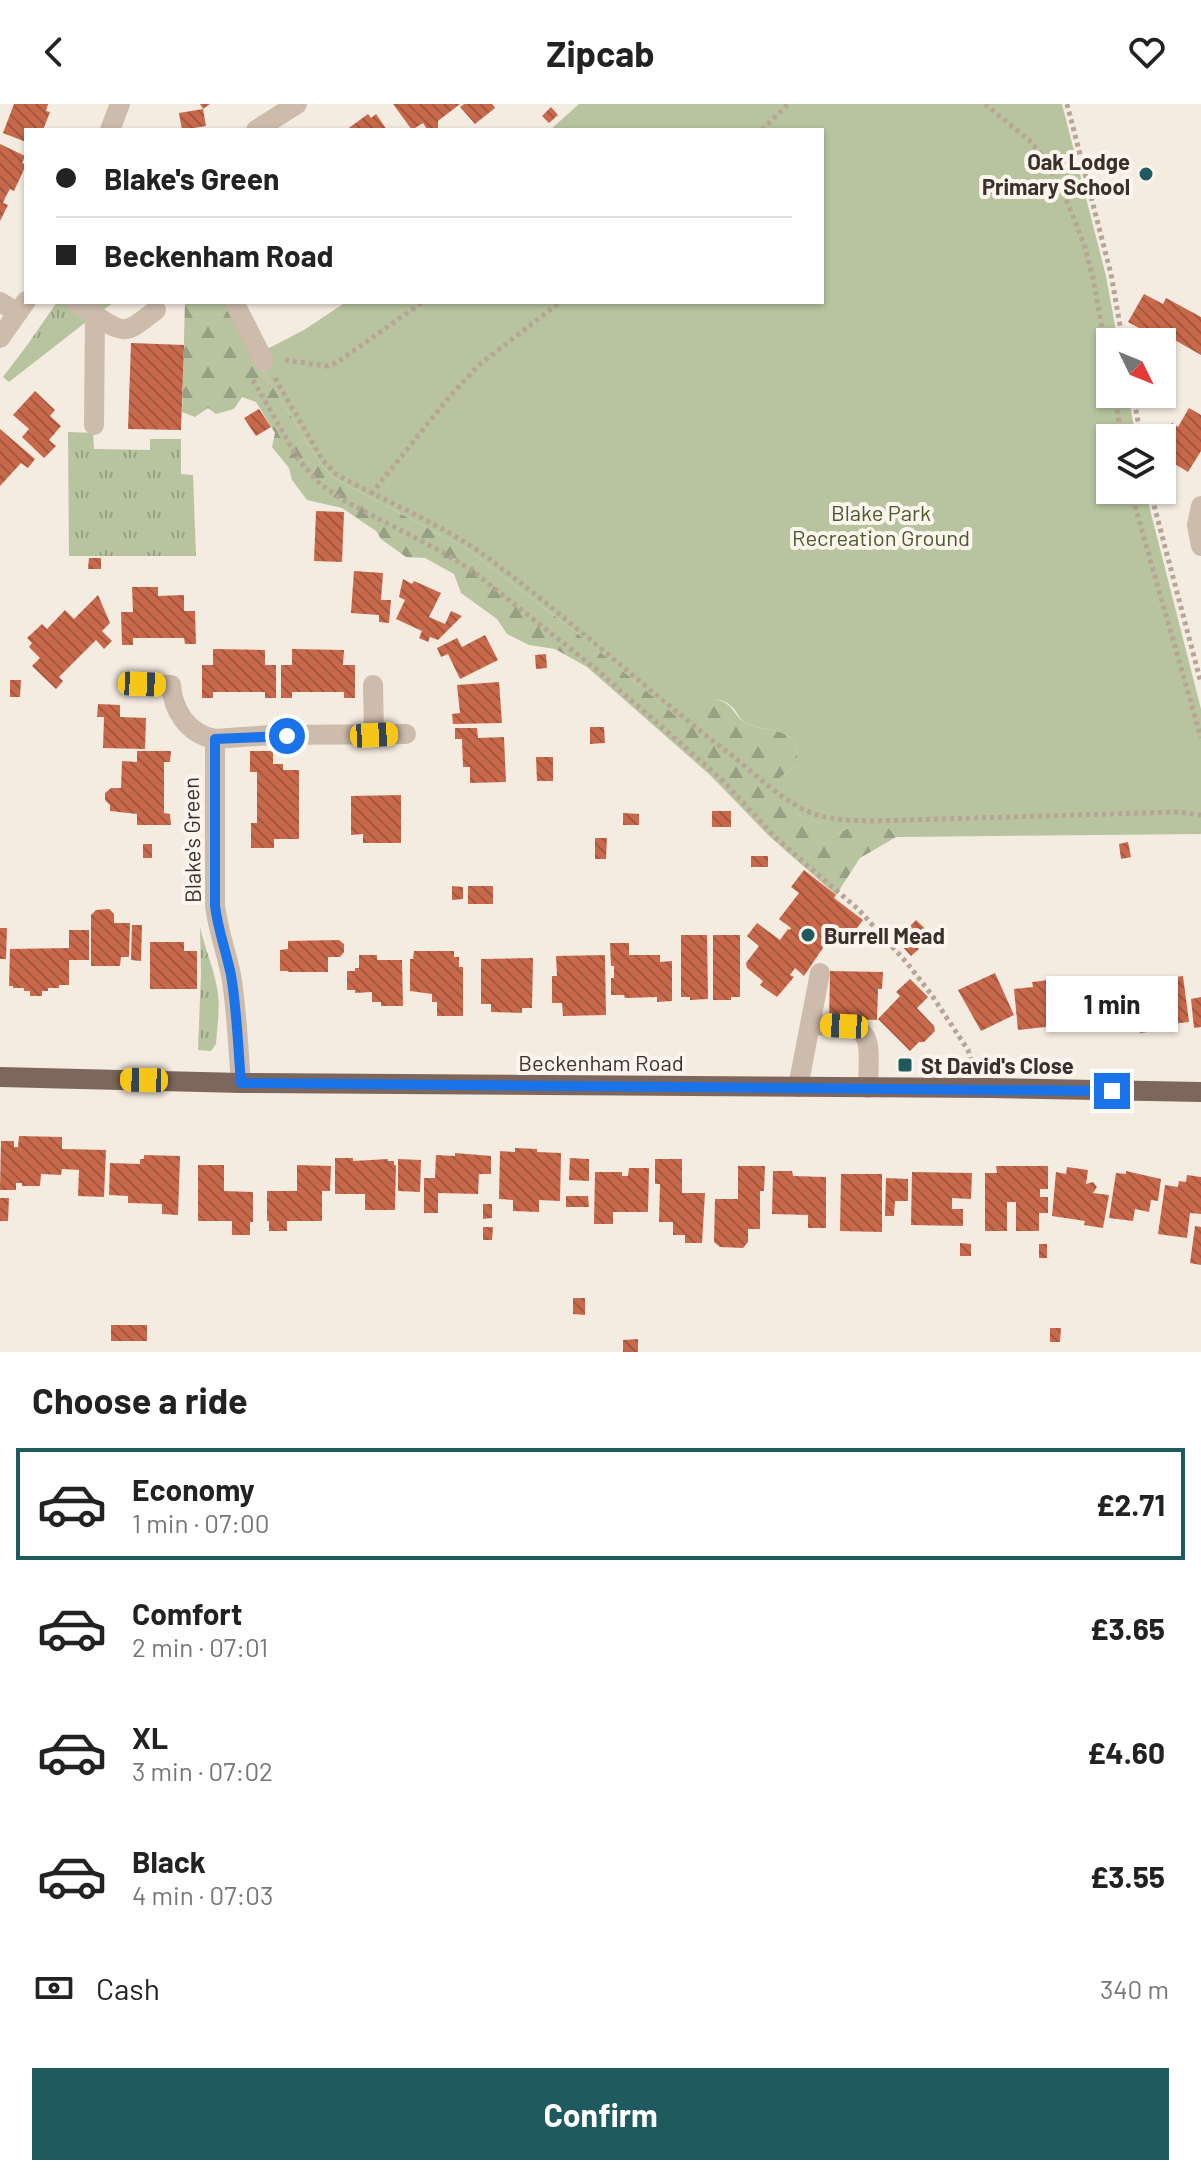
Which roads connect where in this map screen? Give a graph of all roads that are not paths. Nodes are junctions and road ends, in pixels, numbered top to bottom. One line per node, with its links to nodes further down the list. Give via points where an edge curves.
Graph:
1 (297, 104): 2 (street)
2 (259, 128)
3 (78, 304): 7 (street)
4 (235, 304): 9 (street)
5 (15, 306): 8 (street)
6 (156, 310): 7 (street, via 123,330)
7 (95, 315): 10 (street)
8 (0, 338)
9 (274, 360)
10 (94, 425)
11 (1201, 506): 12 (street)
12 (1201, 546)
13 (142, 684): 17 (street, via 171,685 177,711 195,732)
14 (373, 685): 16 (street)
15 (406, 734): 16 (street)
16 (374, 735): 17 (street)
17 (215, 739): 21 (street, Blake's Green, via 215,906 234,995)
18 (820, 973): 19 (street)
19 (811, 1025): 22 (street); 23 (street, via 863,1033 868,1042)
20 (0, 1077): 21 (main road, Beckenham Road)
21 (241, 1083): 22 (main road, Beckenham Road)
22 (798, 1087): 23 (main road, Beckenham Road)
23 (868, 1088): 24 (main road, Beckenham Road)
24 (1201, 1092)

